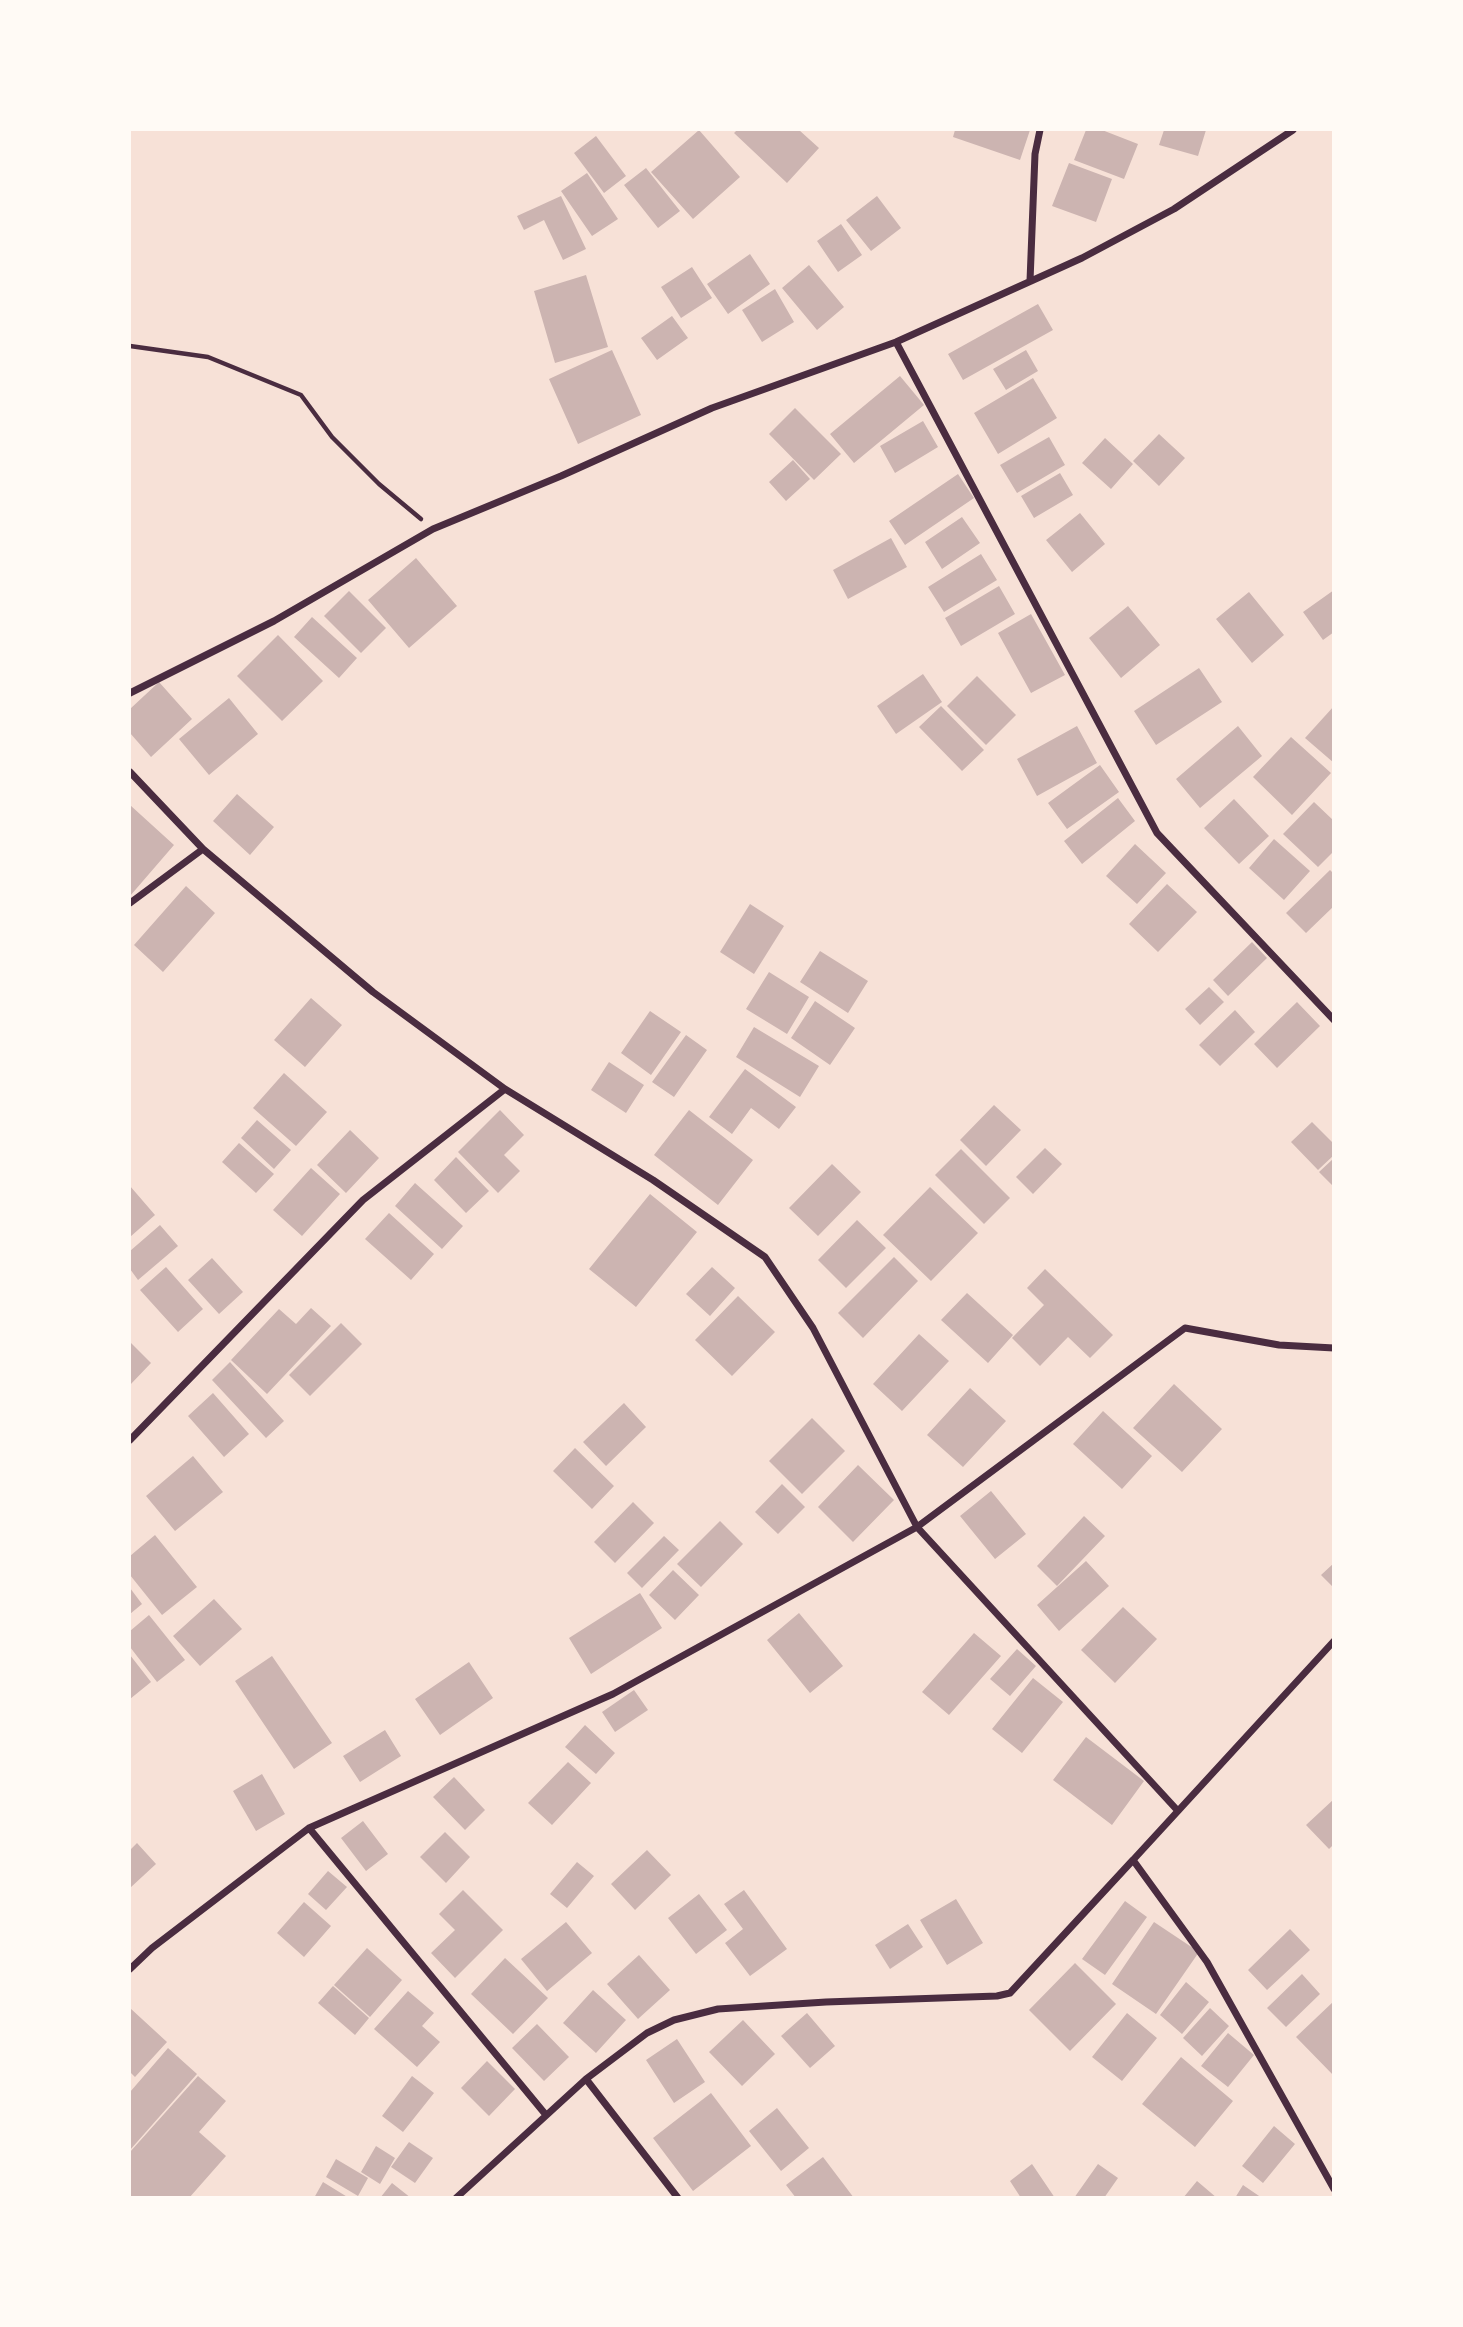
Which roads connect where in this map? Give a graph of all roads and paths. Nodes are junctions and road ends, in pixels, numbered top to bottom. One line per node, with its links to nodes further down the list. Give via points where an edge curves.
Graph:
1 (1040, 130): 3 (street)
2 (1293, 130): 3 (street, via 1174,209)
3 (1030, 281): 4 (street)
4 (896, 342): 6 (street, via 712,408); 11 (street, via 1157,833)
5 (130, 346): 6 (path, via 208,357 301,395 332,437)
6 (433, 529): 7 (street, via 274,621)
7 (130, 693)
8 (130, 772): 9 (street)
9 (203, 849): 10 (street); 12 (street, via 373,992)
10 (130, 904)
11 (1334, 1020)
12 (505, 1089): 14 (street, via 363,1200); 15 (street, via 653,1180 765,1257 813,1328)
13 (1334, 1348): 15 (street, via 1279,1345 1185,1328)
14 (130, 1440)
15 (916, 1527): 17 (street); 18 (street, via 613,1695)
16 (1334, 1641): 17 (street)
17 (1178, 1811): 19 (street)
18 (309, 1828): 21 (street); 24 (street)
19 (1133, 1860): 23 (street, via 1010,1993 718,2009 674,2020 647,2033); 25 (street, via 1207,1962)
20 (130, 1953): 21 (street)
21 (137, 1961): 22 (street)
22 (130, 1969)
23 (586, 2079): 24 (street); 27 (street)
24 (546, 2115): 26 (street)
25 (1334, 2189)
26 (456, 2197)
27 (678, 2197)

